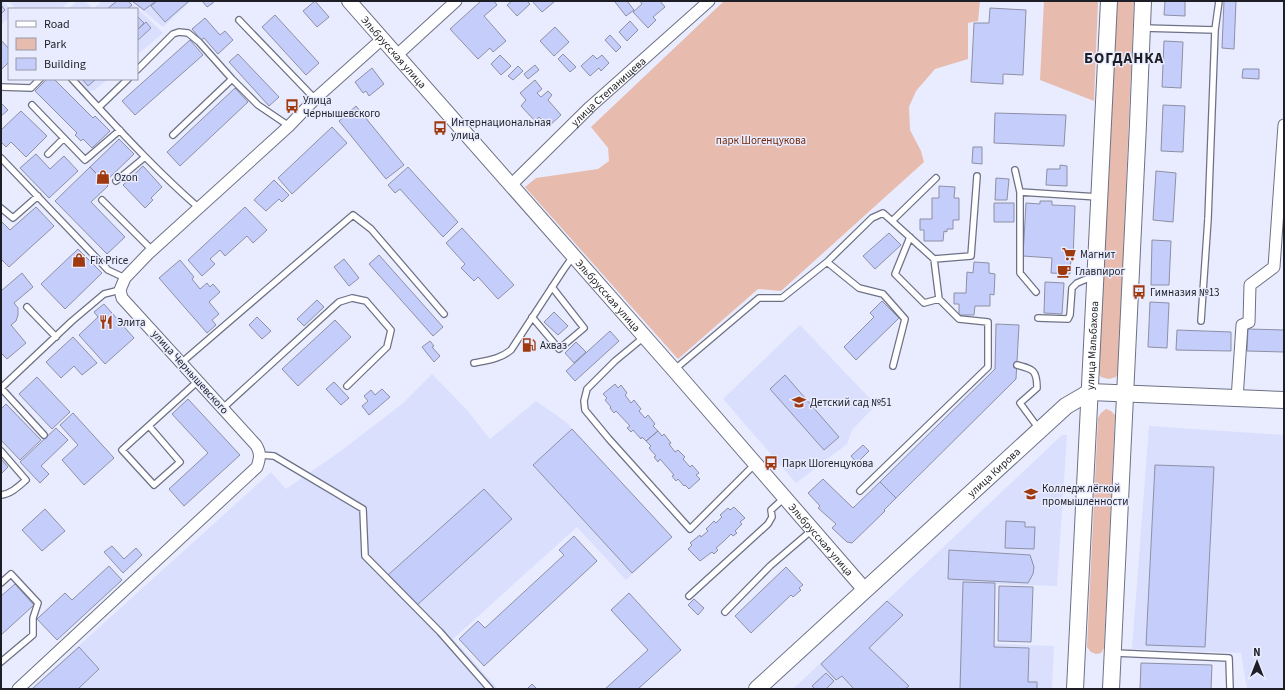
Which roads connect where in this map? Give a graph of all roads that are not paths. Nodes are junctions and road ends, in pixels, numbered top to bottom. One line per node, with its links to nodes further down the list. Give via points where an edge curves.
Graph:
1 (349, 1): 10 (street, Эльбрусская улица)
2 (456, 1): 11 (street)
3 (709, 1): 34 (street, улица Степанищева, via 590,107)
4 (1109, 1): 37 (main road, улица Мальбахова)
5 (1143, 1): 8 (main road)
6 (1219, 1): 9 (lane)
7 (239, 20): 18 (lane)
8 (1142, 28): 9 (lane); 71 (main road)
9 (1215, 30): 57 (lane, via 1208,219)
10 (382, 39): 11 (street, Эльбрусская улица); 18 (street)
11 (397, 55): 34 (street, Эльбрусская улица)
12 (138, 69): 13 (lane, via 173,34 179,32 188,33 199,42)
13 (232, 79): 22 (lane, via 258,105); 25 (lane)
14 (39, 80): 17 (lane, via 31,88)
15 (73, 80): 20 (lane)
16 (127, 80): 20 (lane)
17 (1, 87)
18 (314, 99): 22 (street)
19 (32, 105): 26 (lane)
20 (99, 107): 23 (lane)
21 (1284, 125): 24 (street)
22 (289, 126): 40 (street)
23 (120, 130): 26 (lane, via 85,160); 28 (lane)
24 (1284, 132): 72 (street, via 1274,267 1250,285 1248,322 1242,325)
25 (173, 135)
26 (64, 138): 27 (lane)
27 (48, 154)
28 (145, 157): 33 (lane); 40 (lane)
29 (2, 160): 36 (lane)
30 (1015, 170): 35 (lane)
31 (977, 176): 45 (lane, via 971,256)
32 (936, 178): 41 (lane)
33 (116, 181)
34 (511, 185): 44 (street, Эльбрусская улица)
35 (1020, 192): 37 (lane); 51 (lane, via 1020,273)
36 (38, 196): 39 (lane, via 13,218); 48 (lane, via 108,270)
37 (1100, 197): 47 (main road, улица Мальбахова)
38 (102, 200): 43 (lane)
39 (1, 208)
40 (199, 208): 43 (street)
41 (892, 221): 42 (lane); 46 (lane, via 883,213 872,218)
42 (910, 237): 45 (lane); 52 (lane, via 895,274 924,303)
43 (152, 250): 48 (street)
44 (575, 257): 49 (lane); 59 (street, Эльбрусская улица)
45 (934, 258): 52 (lane)
46 (827, 262): 65 (lane, via 859,288 883,294 905,319); 66 (lane, via 782,298 759,298)
47 (1096, 275): 56 (lane, via 1077,283 1072,288 1068,319); 70 (main road, улица Мальбахова)
48 (125, 278): 50 (street)
49 (552, 287): 55 (lane); 55 (lane, via 584,328 559,349)
50 (120, 290): 58 (lane, via 104,294); 62 (street, улица Чернышевского, via 122,298)
51 (1036, 292)
52 (939, 299): 60 (lane, via 959,319 988,322)
53 (27, 307): 58 (lane)
54 (444, 314): 62 (lane, via 371,229 353,215)
55 (532, 317): 63 (lane, via 511,350 494,360)
56 (1038, 318)
57 (1201, 321)
58 (56, 337): 69 (lane)
59 (645, 337): 66 (street, Эльбрусская улица); 80 (lane, via 615,360 587,389 585,410 609,439 690,528)
60 (988, 359): 61 (lane); 81 (lane, via 988,367)
61 (995, 360)
62 (181, 362): 67 (street, улица Чернышевского)
63 (474, 362)
64 (1018, 365): 76 (lane, via 1030,368 1037,382 1037,388 1020,403)
65 (893, 366)
66 (674, 370): 80 (street, Эльбрусская улица)
67 (198, 381): 74 (street, улица Чернышевского); 75 (lane)
68 (347, 386): 74 (lane, via 386,347 391,330 366,301 352,298 339,302)
69 (1, 388): 77 (lane)
70 (1090, 392): 71 (main road); 76 (main road, улица Кирова, via 1066,406); 94 (main road, улица Мальбахова)
71 (1124, 394): 72 (main road); 89 (main road)
72 (1237, 399): 73 (main road)
73 (1284, 400)
74 (223, 408): 79 (street, улица Чернышевского, via 256,445)
75 (149, 426): 75 (lane, via 180,462 154,485 122,450)
76 (1040, 431): 86 (main road, улица Кирова)
77 (44, 435)
78 (1, 451): 82 (lane, via 26,480 16,489)
79 (260, 455): 91 (street, via 257,467); 92 (lane, via 274,456 363,509 365,556 440,632)
80 (756, 463): 83 (street, Эльбрусская улица)
81 (860, 491)
82 (1, 495)
83 (785, 498): 84 (street, Эльбрусская улица); 87 (lane, via 772,510 768,524)
84 (813, 529): 86 (street, Эльбрусская улица); 88 (lane, via 770,566)
85 (1, 583): 90 (lane, via 11,574 38,603 33,618 33,635)
86 (865, 590): 93 (main road, улица Кирова)
87 (688, 596)
88 (725, 612)
89 (1113, 653): 95 (main road); 96 (lane, via 1229,658)
90 (1, 662)
91 (18, 689)
92 (490, 689)
93 (757, 689)
94 (1075, 689)
95 (1111, 689)
96 (1230, 689)

